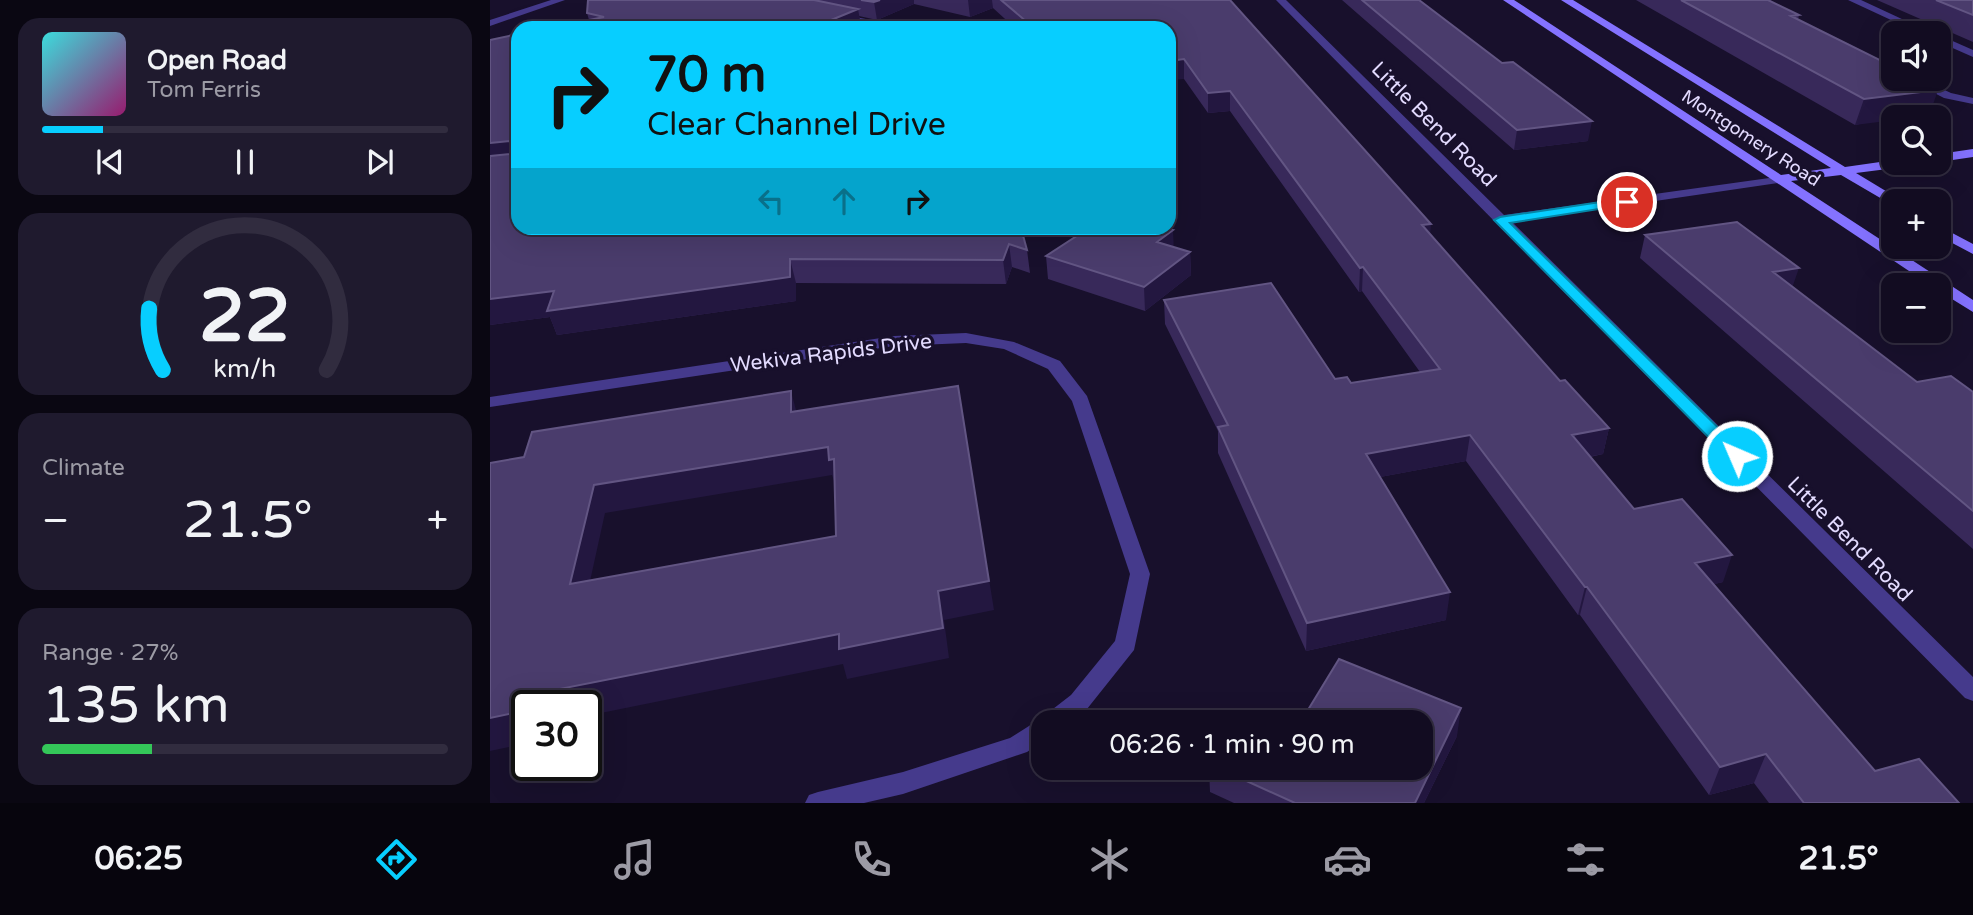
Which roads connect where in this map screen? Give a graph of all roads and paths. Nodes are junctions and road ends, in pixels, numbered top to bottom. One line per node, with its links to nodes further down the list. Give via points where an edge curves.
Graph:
1 (560, 0): 9 (street)
2 (1281, 0): 20 (street, Little Bend Road)
3 (1508, 0): 18 (main road, Montgomery Road)
4 (1566, 0): 17 (main road, Montgomery Road)
5 (1853, 0): 8 (street)
6 (830, 15): 7 (street)
7 (861, 21)
8 (1900, 21)
9 (490, 23)
10 (1951, 44): 11 (street)
11 (1973, 54)
12 (1938, 91): 13 (street)
13 (1973, 101)
14 (1973, 153): 15 (main road)
15 (1951, 156)
16 (1881, 166): 17 (main road)
17 (1842, 171): 18 (main road); 19 (main road, Montgomery Road)
18 (1778, 179): 20 (street); 23 (main road, Montgomery Road)
19 (1881, 194)
20 (1500, 220): 25 (street, Little Bend Road)
21 (1951, 237): 22 (main road)
22 (1973, 250)
23 (1973, 307)
24 (490, 402): 26 (street, Wekiva Rapids Drive, via 894,341 966,338 1008,345 1054,365 1081,400 1140,574 1126,644)
25 (1973, 692)
26 (1068, 710)
27 (1031, 736): 28 (street, via 1018,745 904,783)
28 (818, 803)

